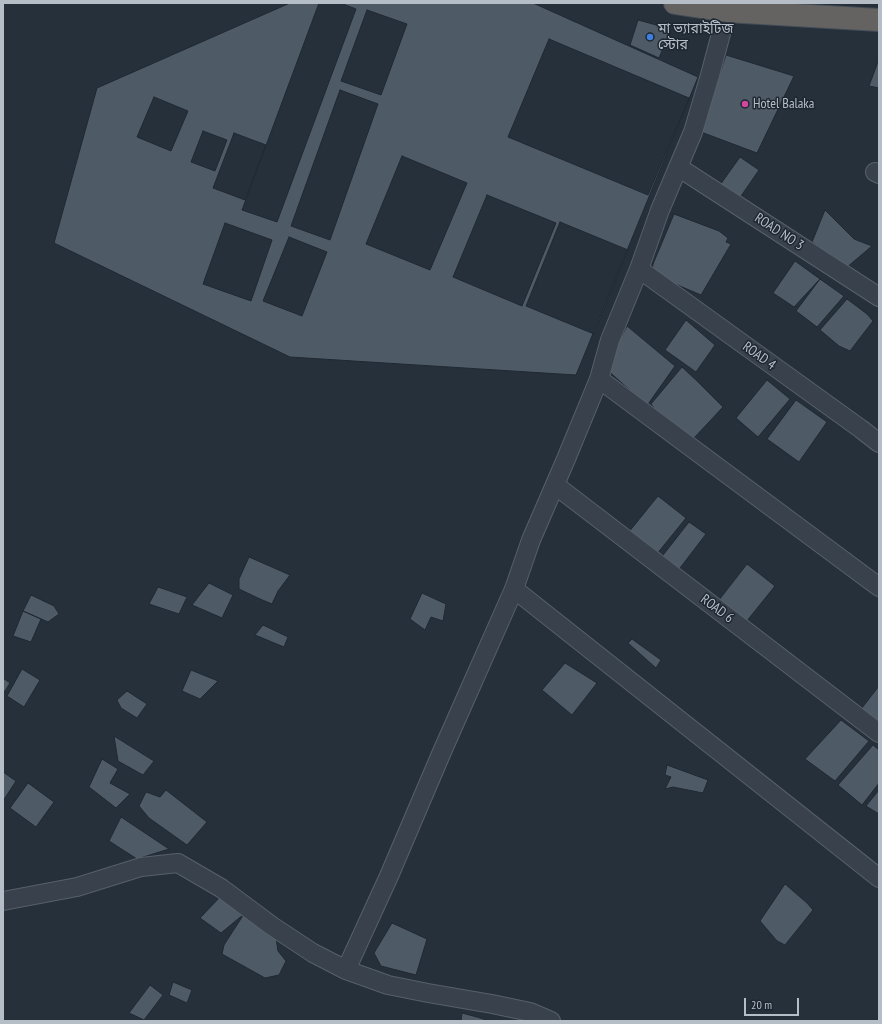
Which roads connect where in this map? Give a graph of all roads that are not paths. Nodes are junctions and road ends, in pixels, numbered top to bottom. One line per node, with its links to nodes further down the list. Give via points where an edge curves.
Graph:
1 (675, 3): 2 (highway)
2 (727, 11): 3 (highway); 5 (street, via 693,132)
3 (855, 11): 4 (highway)
4 (879, 20)
5 (678, 167): 6 (street); 7 (street, ROAD NO 3)
6 (639, 269): 8 (street, via 610,340); 9 (street, ROAD 4)
7 (879, 297)
8 (599, 379): 10 (street); 11 (street)
9 (879, 443)
10 (555, 485): 12 (street); 13 (street, ROAD 6)
11 (879, 587)
12 (514, 589): 14 (street); 16 (street)
13 (879, 733)
14 (879, 878)
15 (3, 901): 16 (street, via 77,887 141,867 178,863 221,888 313,953)
16 (346, 970): 17 (street, via 388,985 500,1005 530,1012)
17 (551, 1021)

